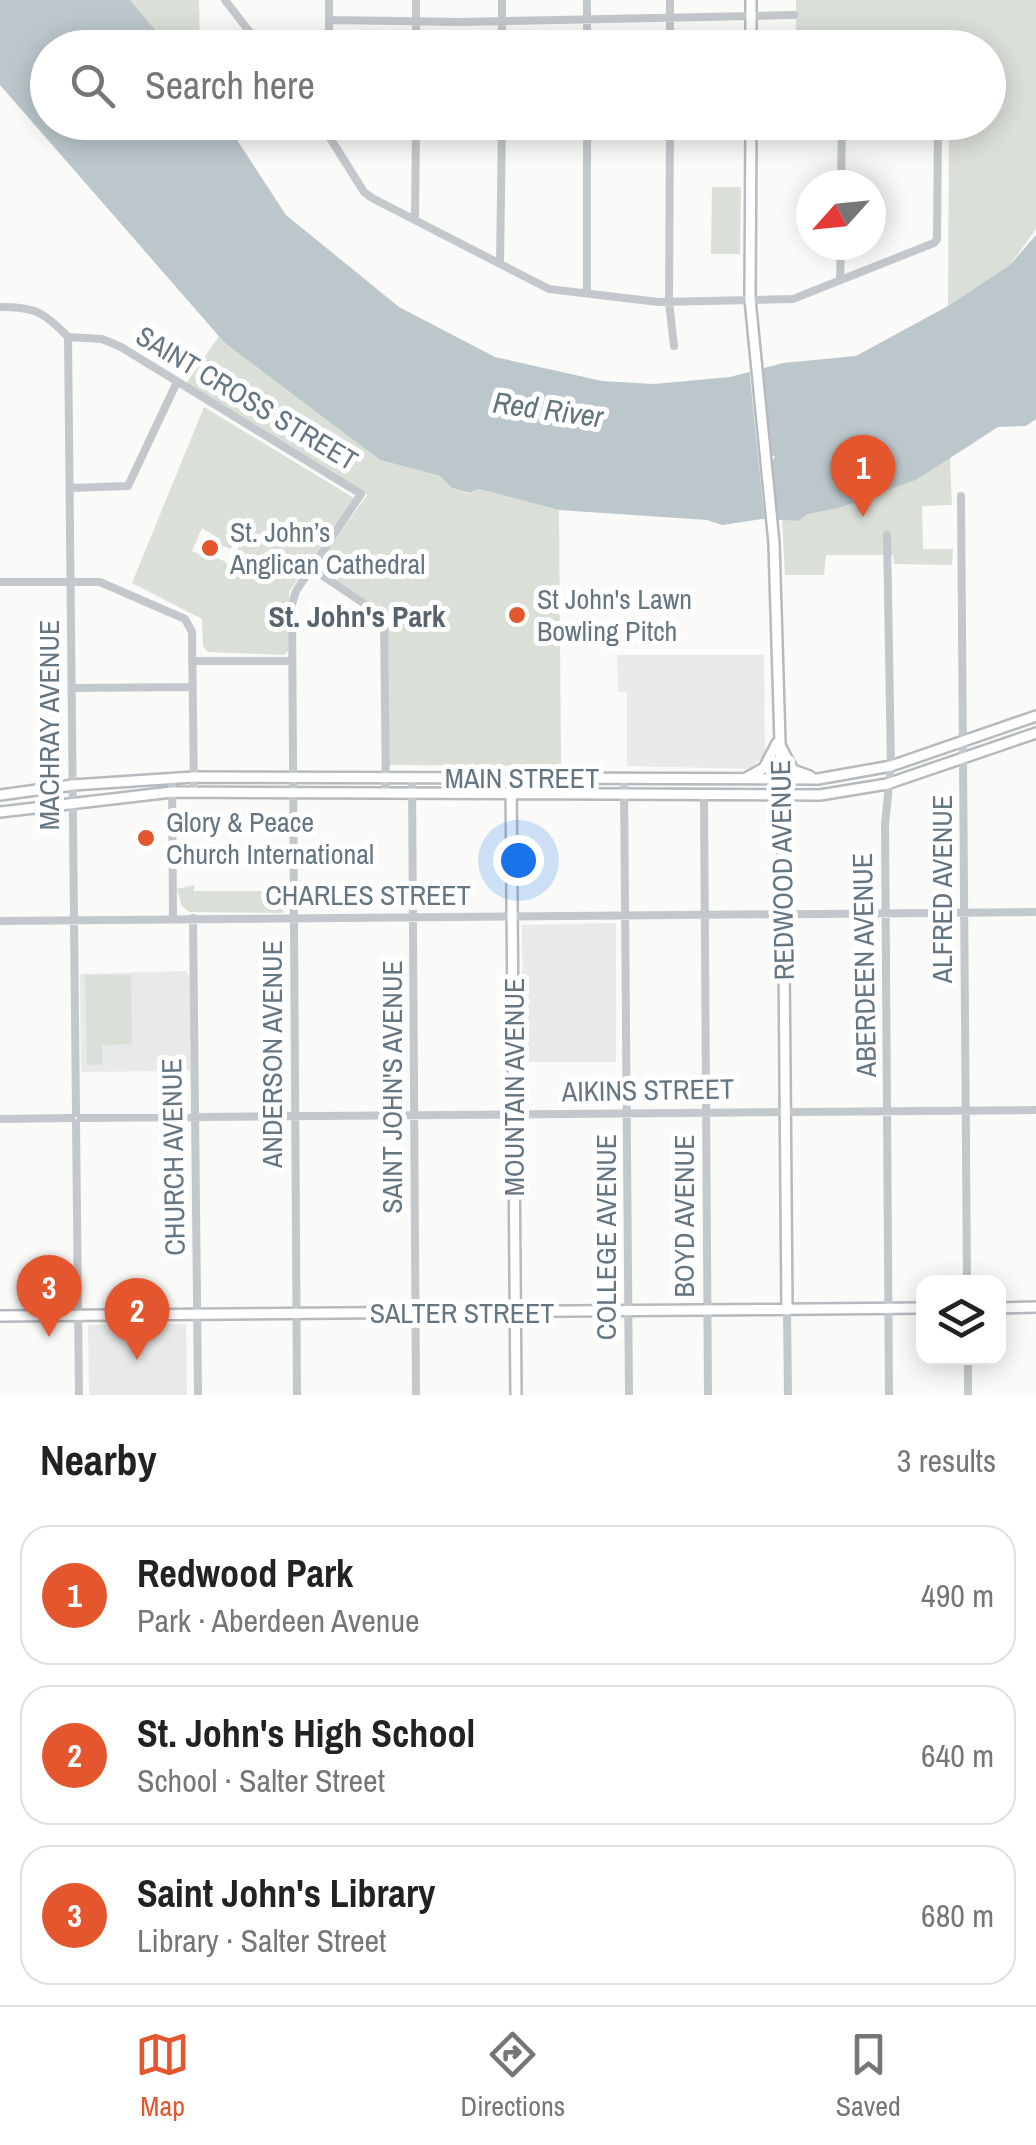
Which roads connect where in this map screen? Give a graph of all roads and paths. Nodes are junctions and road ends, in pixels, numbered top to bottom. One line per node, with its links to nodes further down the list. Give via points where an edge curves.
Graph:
1 (224, 0): 9 (street)
2 (239, 0): 9 (street)
3 (329, 0): 15 (street)
4 (416, 0): 16 (street)
5 (502, 0): 14 (street)
6 (587, 0): 13 (street)
7 (670, 0): 12 (street)
8 (751, 0): 10 (main road)
9 (233, 10): 17 (street)
10 (751, 15): 11 (street); 12 (street); 23 (main road)
11 (794, 15)
12 (670, 16): 13 (street); 22 (street)
13 (587, 17): 14 (street); 21 (street)
14 (502, 19): 16 (street); 20 (street)
15 (329, 20): 16 (street); 18 (street)
16 (416, 22): 19 (street)
17 (248, 30)
18 (329, 30)
19 (416, 30)
20 (502, 30)
21 (587, 30)
22 (670, 30)
23 (751, 30)
24 (331, 140): 33 (street, via 364,192)
25 (416, 140): 33 (street)
26 (502, 140): 35 (street)
27 (586, 140): 37 (street)
28 (670, 140): 39 (street)
29 (751, 140): 38 (main road, REDWOOD AVENUE)
30 (842, 140): 32 (street)
31 (938, 140): 36 (street, via 938,239)
32 (842, 170)
33 (415, 220): 35 (street)
34 (840, 260): 36 (street)
35 (500, 264): 37 (street, via 549,289)
36 (840, 280): 38 (street, via 794,299)
37 (586, 293): 39 (street)
38 (750, 299): 39 (street); 57 (main road, REDWOOD AVENUE, via 774,543)
39 (669, 302): 42 (street)
40 (0, 308): 41 (street, SAINT CROSS STREET, via 33,309)
41 (68, 336): 43 (street, SAINT CROSS STREET, via 112,343); 44 (street, MACHRAY AVENUE)
42 (674, 346)
43 (176, 382): 44 (street, via 128,486); 45 (street, SAINT CROSS STREET)
44 (70, 488): 50 (street, MACHRAY AVENUE)
45 (361, 494): 48 (street, ANDERSON AVENUE)
46 (961, 496): 58 (street, ALFRED AVENUE)
47 (887, 535): 60 (street, ABERDEEN AVENUE)
48 (311, 568): 51 (street, ANDERSON AVENUE, via 292,604); 64 (street, via 384,616)
49 (0, 582): 50 (street)
50 (71, 582): 52 (street, via 100,582 185,619); 54 (street, MACHRAY AVENUE)
51 (292, 660): 52 (street); 63 (street, ANDERSON AVENUE)
52 (192, 661): 53 (street)
53 (192, 687): 54 (street); 61 (street)
54 (72, 688): 72 (street, MACHRAY AVENUE)
55 (1036, 716): 58 (main road, MAIN STREET)
56 (1036, 734): 59 (main road, MAIN STREET)
57 (778, 740): 68 (main road, via 793,770); 69 (main road, via 764,768); 70 (main road, REDWOOD AVENUE)
58 (964, 741): 59 (street, ALFRED AVENUE); 60 (main road, MAIN STREET)
59 (964, 758): 71 (main road, MAIN STREET); 85 (street, ALFRED AVENUE)
60 (891, 766): 68 (main road, MAIN STREET); 71 (street, ABERDEEN AVENUE)
61 (194, 776): 62 (main road, MAIN STREET); 63 (main road, MAIN STREET); 74 (street)
62 (172, 777): 72 (main road, MAIN STREET); 73 (street)
63 (292, 777): 64 (main road, MAIN STREET); 75 (street, ANDERSON AVENUE)
64 (386, 777): 65 (main road, MAIN STREET); 76 (street)
65 (412, 778): 66 (main road, MAIN STREET); 77 (street, SAINT JOHN'S AVENUE)
66 (511, 778): 67 (main road, MAIN STREET); 78 (main road, MOUNTAIN AVENUE)
67 (624, 779): 69 (main road, MAIN STREET); 79 (street, COLLEGE AVENUE)
68 (818, 779): 70 (main road, MAIN STREET)
69 (741, 780): 70 (main road, MAIN STREET)
70 (780, 780): 82 (main road, REDWOOD AVENUE)
71 (887, 784): 82 (main road, MAIN STREET); 87 (street, ABERDEEN AVENUE)
72 (73, 785): 80 (main road, MAIN STREET); 83 (street, MACHRAY AVENUE)
73 (172, 792): 74 (main road, MAIN STREET); 83 (main road, MAIN STREET); 95 (street)
74 (194, 792): 75 (main road, MAIN STREET)
75 (292, 793): 76 (main road, MAIN STREET); 94 (street, ANDERSON AVENUE)
76 (386, 793): 77 (main road, MAIN STREET)
77 (412, 794): 78 (main road, MAIN STREET); 92 (street, SAINT JOHN'S AVENUE)
78 (511, 794): 79 (main road, MAIN STREET); 91 (main road, MOUNTAIN AVENUE)
79 (625, 794): 81 (main road, MAIN STREET); 90 (street, COLLEGE AVENUE)
80 (0, 795)
81 (704, 796): 82 (main road, MAIN STREET); 88 (street, BOYD AVENUE)
82 (781, 796): 89 (main road, REDWOOD AVENUE)
83 (73, 803): 84 (main road, MAIN STREET); 96 (street, MACHRAY AVENUE)
84 (0, 812)
85 (965, 912): 86 (street, CHARLES STREET); 87 (street, CHARLES STREET); 98 (street, ALFRED AVENUE)
86 (1036, 912)
87 (885, 913): 89 (street, CHARLES STREET); 101 (street, ABERDEEN AVENUE)
88 (705, 914): 89 (street, CHARLES STREET); 90 (street, CHARLES STREET); 102 (street, BOYD AVENUE)
89 (784, 914): 100 (main road, REDWOOD AVENUE)
90 (624, 915): 91 (street, CHARLES STREET); 103 (street, COLLEGE AVENUE)
91 (512, 916): 92 (street, CHARLES STREET); 105 (main road, MOUNTAIN AVENUE)
92 (413, 917): 94 (street, CHARLES STREET); 104 (street, SAINT JOHN'S AVENUE)
93 (192, 918): 94 (street, CHARLES STREET); 95 (street, CHARLES STREET); 109 (street, CHURCH AVENUE)
94 (293, 918): 106 (street, ANDERSON AVENUE)
95 (173, 919): 96 (street, CHARLES STREET)
96 (73, 920): 97 (street, CHARLES STREET); 108 (street, MACHRAY AVENUE)
97 (0, 921)
98 (966, 1110): 99 (street, AIKINS STREET); 101 (street, AIKINS STREET); 110 (street, ALFRED AVENUE)
99 (1036, 1110)
100 (786, 1111): 101 (street, AIKINS STREET); 102 (street, AIKINS STREET); 115 (main road, REDWOOD AVENUE)
101 (888, 1111): 114 (street, ABERDEEN AVENUE)
102 (706, 1112): 103 (street, AIKINS STREET); 116 (street, BOYD AVENUE)
103 (627, 1113): 105 (street, AIKINS STREET); 118 (street, COLLEGE AVENUE)
104 (414, 1114): 105 (street, AIKINS STREET); 106 (street, AIKINS STREET); 119 (street, SAINT JOHN'S AVENUE)
105 (514, 1114): 117 (main road, MOUNTAIN AVENUE)
106 (294, 1117): 109 (street, AIKINS STREET); 120 (street, ANDERSON AVENUE)
107 (0, 1118): 108 (street, AIKINS STREET)
108 (76, 1118): 109 (street, AIKINS STREET); 122 (street, MACHRAY AVENUE)
109 (195, 1118): 123 (street, CHURCH AVENUE)
110 (967, 1275)
111 (1036, 1307): 113 (main road)
112 (916, 1308): 114 (main road, SALTER STREET)
113 (1006, 1308)
114 (889, 1309): 115 (main road, SALTER STREET); 133 (street, ABERDEEN AVENUE)
115 (787, 1310): 116 (main road, SALTER STREET); 132 (street, REDWOOD AVENUE)
116 (708, 1311): 118 (main road, SALTER STREET); 131 (street, BOYD AVENUE)
117 (516, 1312): 118 (main road, SALTER STREET); 119 (main road, SALTER STREET); 129 (main road, MOUNTAIN AVENUE)
118 (629, 1312): 130 (street, COLLEGE AVENUE)
119 (416, 1313): 120 (main road, SALTER STREET); 128 (street, SAINT JOHN'S AVENUE)
120 (296, 1315): 123 (main road, SALTER STREET); 127 (street, ANDERSON AVENUE)
121 (0, 1316): 122 (main road, SALTER STREET)
122 (78, 1316): 123 (main road, SALTER STREET); 125 (street, MACHRAY AVENUE)
123 (197, 1316): 126 (street, CHURCH AVENUE)
124 (968, 1365): 134 (street)
125 (79, 1395)
126 (198, 1395)
127 (297, 1395)
128 (416, 1395)
129 (516, 1395)
130 (630, 1395)
131 (708, 1395)
132 (788, 1395)
133 (889, 1395)
134 (968, 1395)

